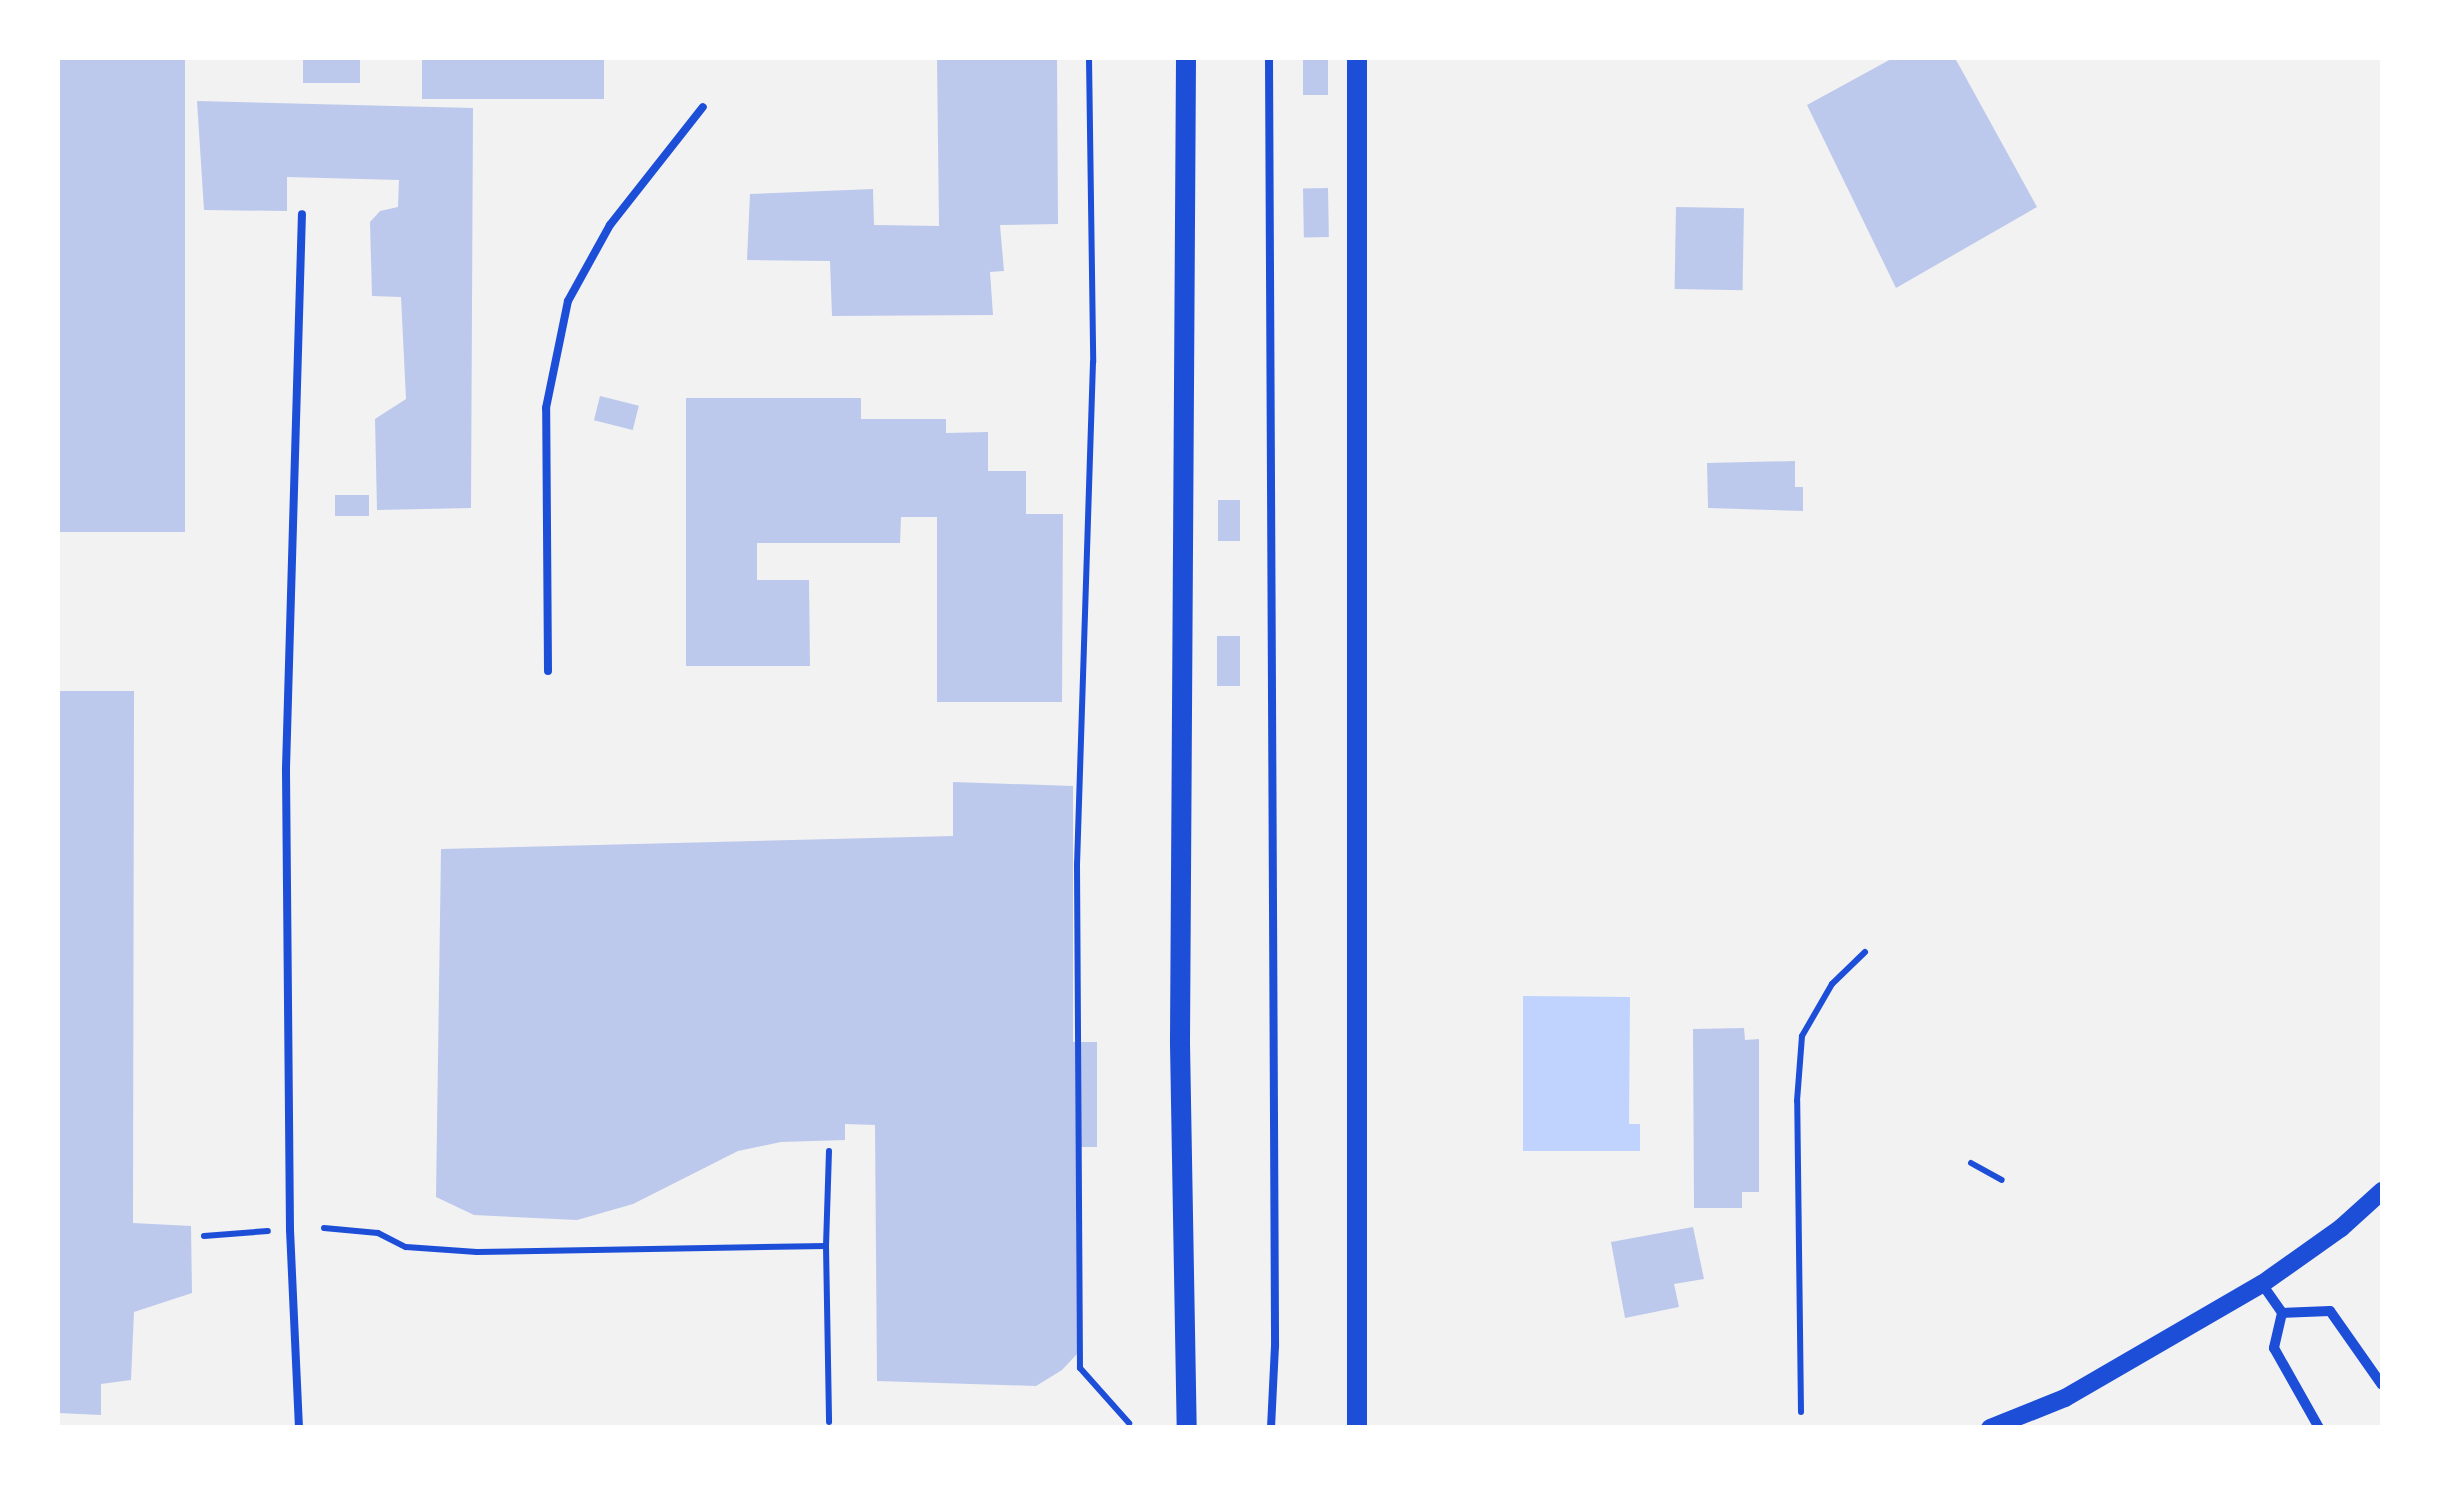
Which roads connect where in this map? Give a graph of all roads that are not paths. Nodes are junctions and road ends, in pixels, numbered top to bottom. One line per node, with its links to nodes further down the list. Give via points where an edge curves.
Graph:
1 (1186, 58): 12 (main road, via 1180,1044)
2 (1269, 58): 13 (lane)
3 (1357, 58): 14 (main road)
4 (703, 107): 6 (lane, via 610,225 568,301 546,408)
5 (302, 214): 11 (lane, via 286,768 290,1230)
6 (548, 671)
7 (2382, 1191): 8 (street)
8 (2262, 1284): 9 (street); 15 (street, via 2065,1398)
9 (2282, 1314): 10 (street, via 2330,1311); 16 (street, via 2274,1348)
10 (2382, 1385)
11 (300, 1428)
12 (1187, 1428)
13 (1272, 1428)
14 (1356, 1428)
15 (1990, 1428)
16 (2320, 1428)

